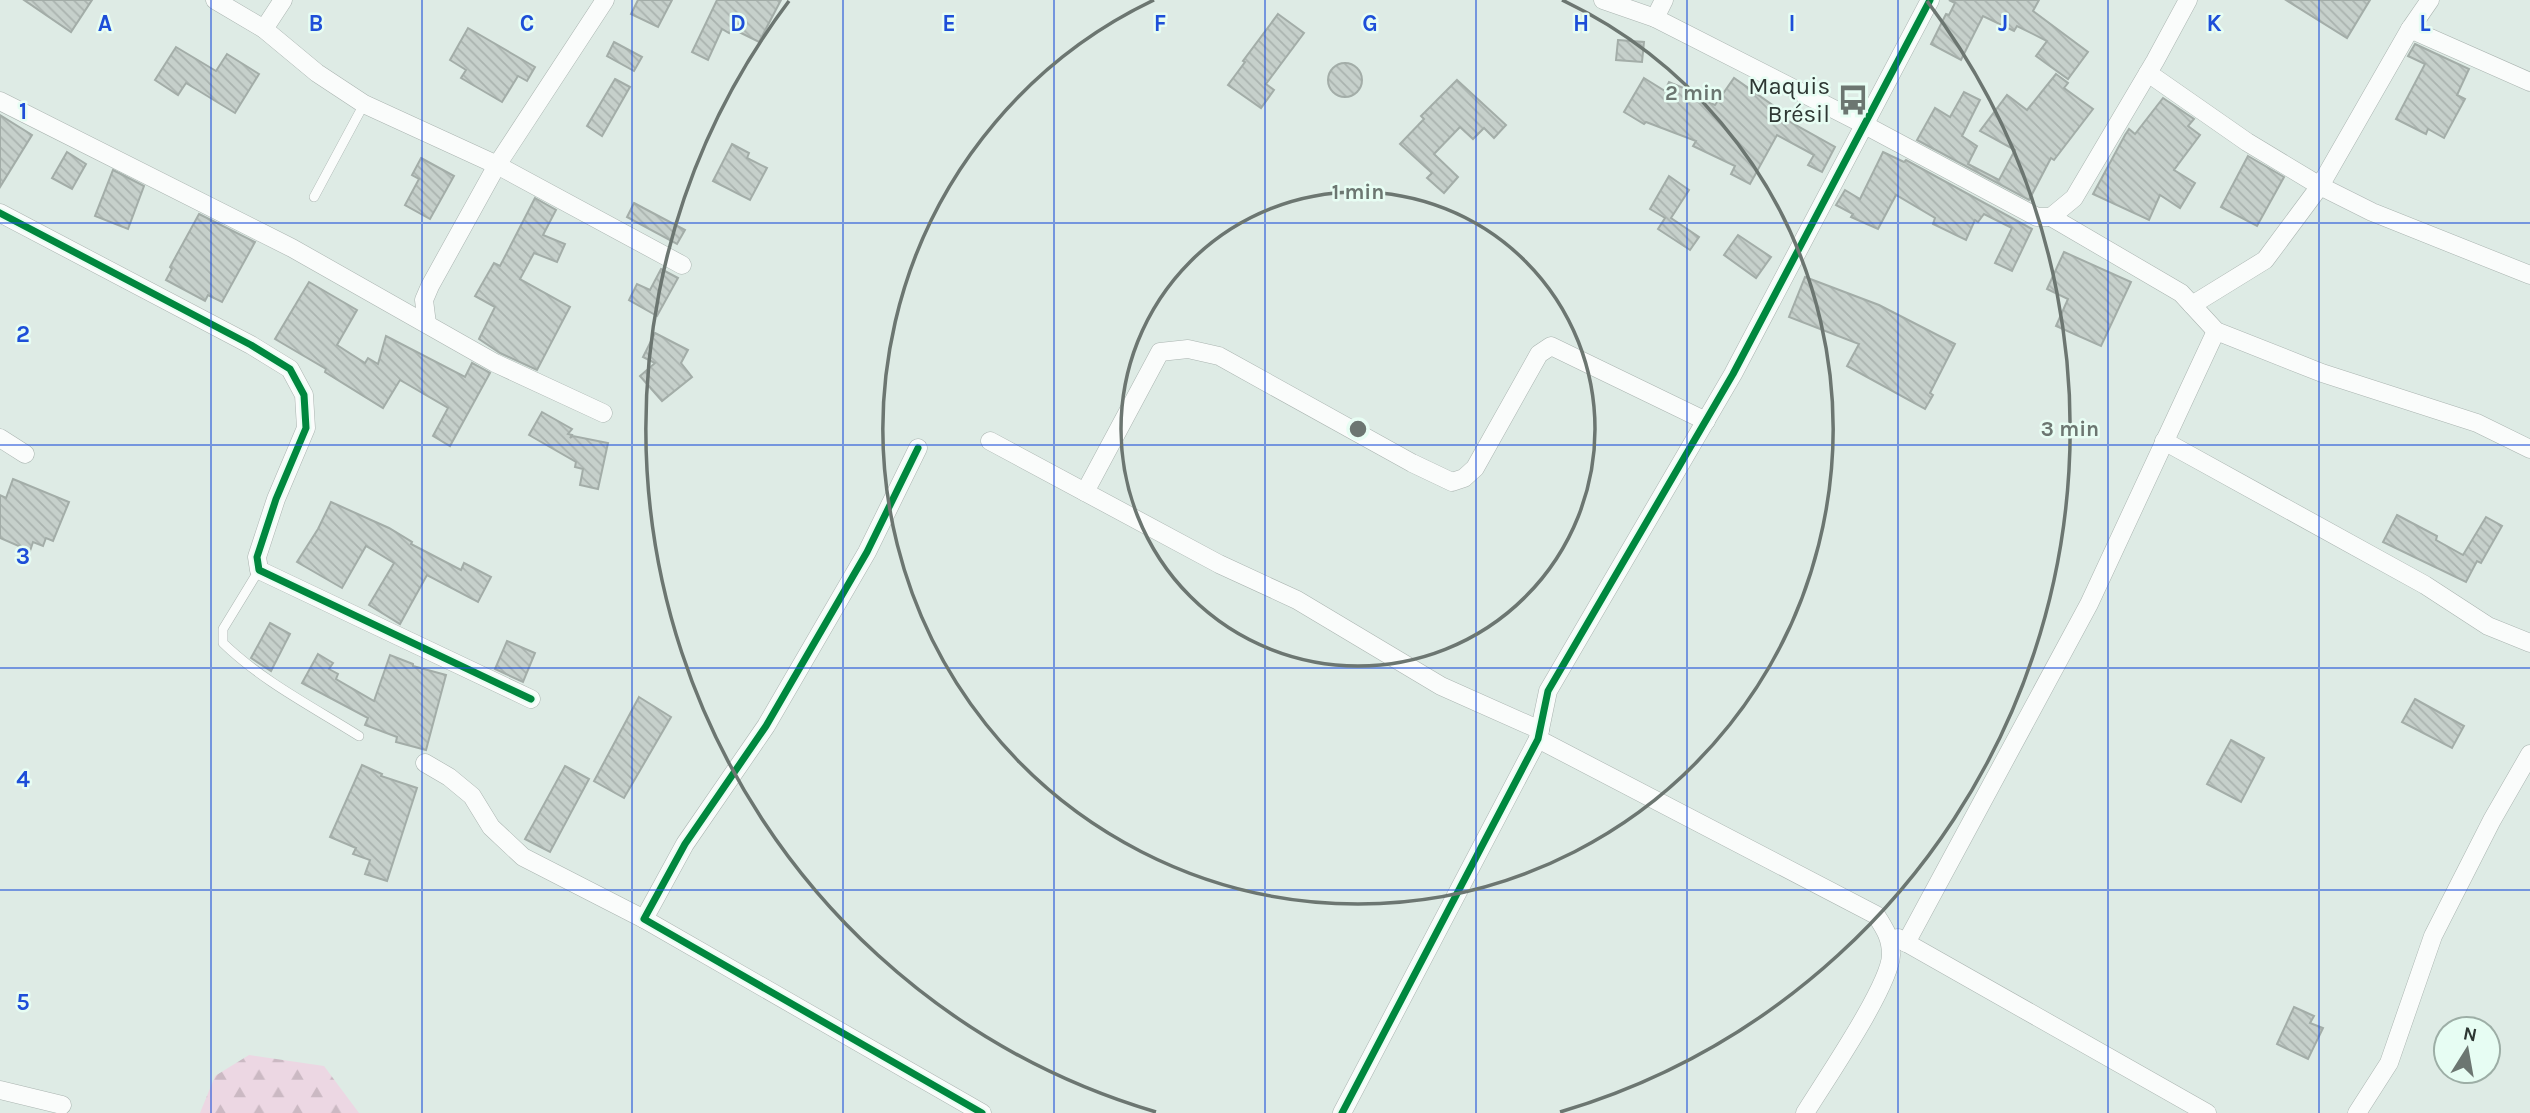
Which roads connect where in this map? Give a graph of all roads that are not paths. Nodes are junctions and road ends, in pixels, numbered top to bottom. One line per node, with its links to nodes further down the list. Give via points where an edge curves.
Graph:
1 (215, 0): 10 (street)
2 (283, 0): 10 (street)
3 (605, 0): 17 (street)
4 (1603, 0): 9 (street)
5 (1664, 0): 9 (street)
6 (1930, 0): 16 (street)
7 (2188, 0): 12 (street)
8 (2430, 0): 11 (street)
9 (1655, 18): 16 (street)
10 (264, 29): 15 (street)
11 (2410, 29): 13 (street); 18 (street)
12 (2148, 73): 18 (street); 21 (street, via 2074,198)
13 (2530, 82)
14 (0, 101): 25 (street, via 292,248)
15 (364, 104): 17 (street); 19 (lane)
16 (1863, 124): 21 (street, via 2037,217); 28 (street)
17 (497, 165): 22 (street); 25 (street, via 430,286 424,300)
18 (2320, 186): 23 (street, via 2372,212); 24 (street, via 2265,260)
19 (314, 197)
20 (0, 213): 36 (street, via 289,369 304,395 306,428 276,499 257,557)
21 (2052, 217): 24 (street, via 2181,293)
22 (682, 265)
23 (2530, 275)
24 (2192, 305): 26 (street)
25 (427, 324): 27 (street, via 495,363)
26 (2216, 331): 31 (street); 33 (street, via 2322,373 2477,423)
27 (603, 413)
28 (1706, 421): 35 (street, via 1551,346 1539,354 1475,468 1452,482 1219,356 1188,349 1160,352); 39 (street, via 1548,691)
29 (0, 438): 34 (street)
30 (990, 440): 35 (street)
31 (2164, 440): 37 (street, via 2425,585 2488,626); 45 (street, via 2089,604)
32 (918, 448): 43 (street, via 867,552 766,726 685,845)
33 (2530, 449)
34 (26, 454)
35 (1085, 492): 39 (street, via 1297,600 1441,686)
36 (259, 570): 38 (street); 40 (lane, via 223,629 223,643 285,691)
37 (2530, 643)
38 (531, 699)
39 (1539, 734): 44 (street, via 1876,915); 49 (street)
40 (359, 736)
41 (2530, 754): 52 (street, via 2433,936 2389,1063)
42 (425, 763): 43 (street, via 471,796 491,827 523,857)
43 (643, 919): 48 (street)
44 (1888, 933): 45 (street); 50 (street, via 1891,958 1878,994)
45 (1906, 943): 51 (street)
46 (0, 1090): 47 (street)
47 (62, 1105)
48 (982, 1113)
49 (1342, 1113)
50 (1805, 1113)
51 (2207, 1113)
52 (2357, 1113)

